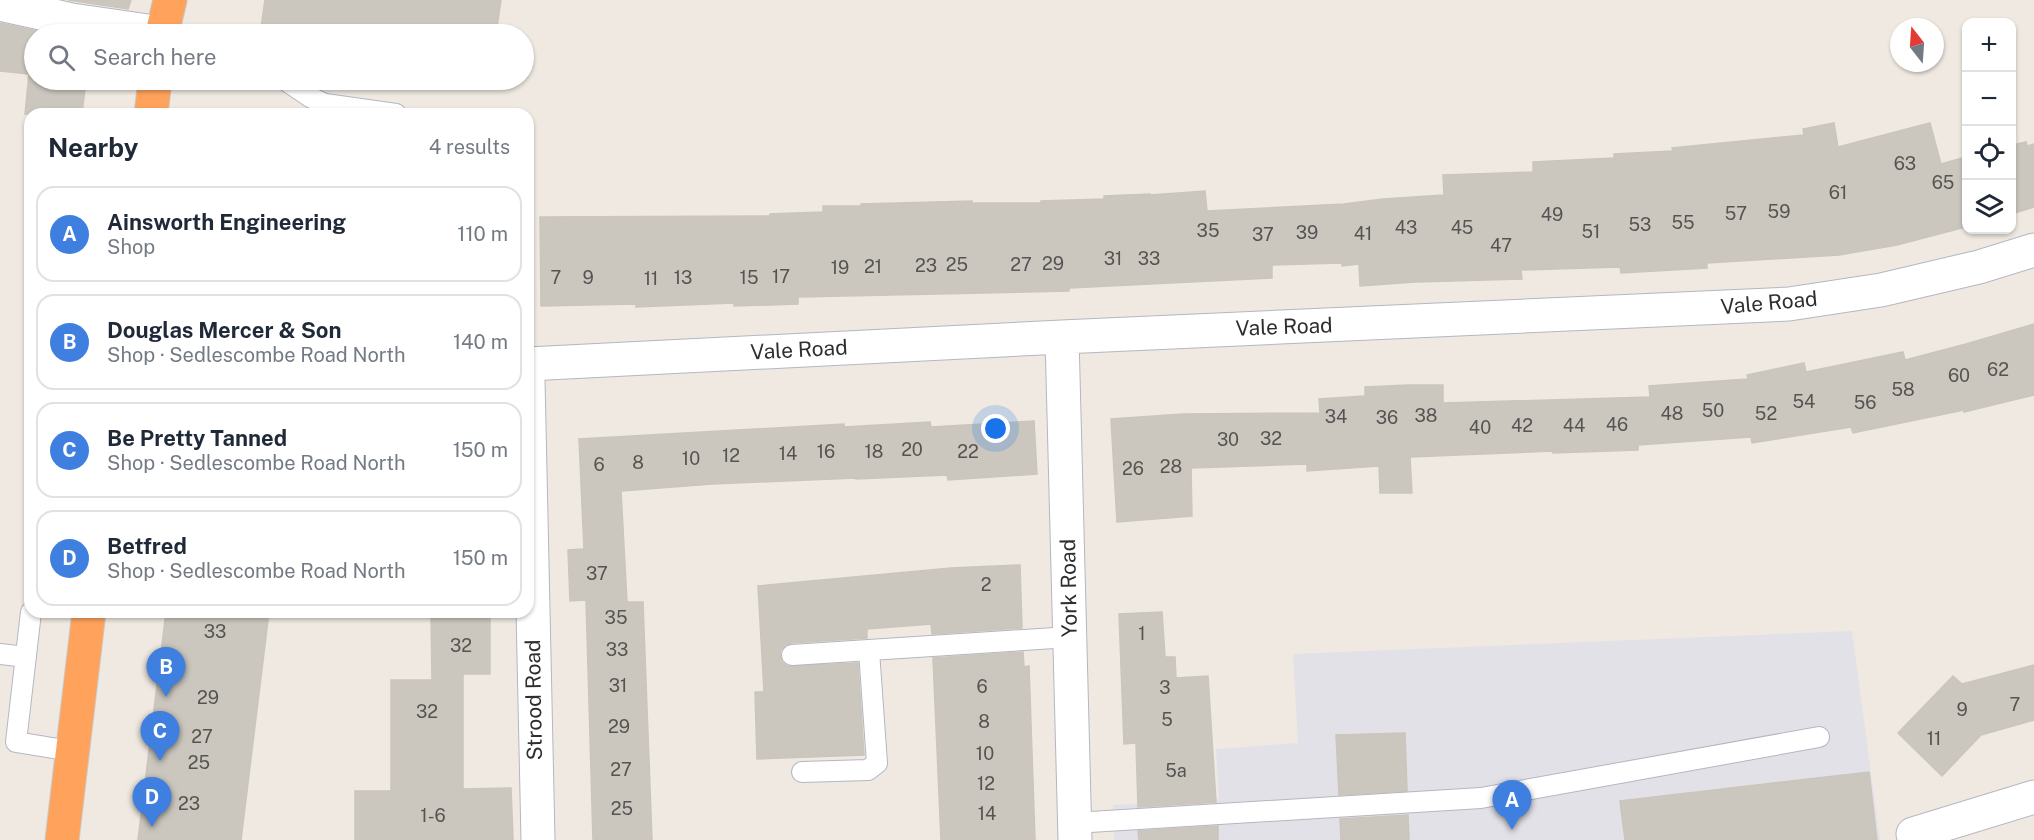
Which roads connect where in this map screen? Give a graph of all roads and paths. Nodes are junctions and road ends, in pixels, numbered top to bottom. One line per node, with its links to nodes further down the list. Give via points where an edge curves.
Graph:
1 (170, 0): 4 (highway)
2 (0, 4): 3 (street)
3 (98, 24)
4 (164, 24)
5 (154, 90): 7 (highway)
6 (300, 90): 8 (lane, via 325,104)
7 (152, 108)
8 (353, 108)
9 (2034, 250): 10 (street, Vale Road, via 1881,290 1789,304)
10 (1062, 337): 11 (street, Vale Road); 15 (street, York Road)
11 (534, 364)
12 (30, 618): 19 (lane)
13 (88, 618): 22 (highway)
14 (533, 618): 28 (street, Strood Road)
15 (1070, 638): 16 (lane); 25 (street, York Road)
16 (869, 651): 18 (lane); 23 (lane, via 877,763 868,770)
17 (0, 654): 19 (lane)
18 (792, 655)
19 (26, 657): 21 (lane)
20 (1819, 737): 25 (lane, via 1481,798)
21 (8, 741): 22 (lane)
22 (71, 751): 27 (highway)
23 (802, 772)
24 (2034, 797): 26 (street)
25 (1075, 832)
26 (1913, 834)
27 (62, 840)
28 (538, 840)

